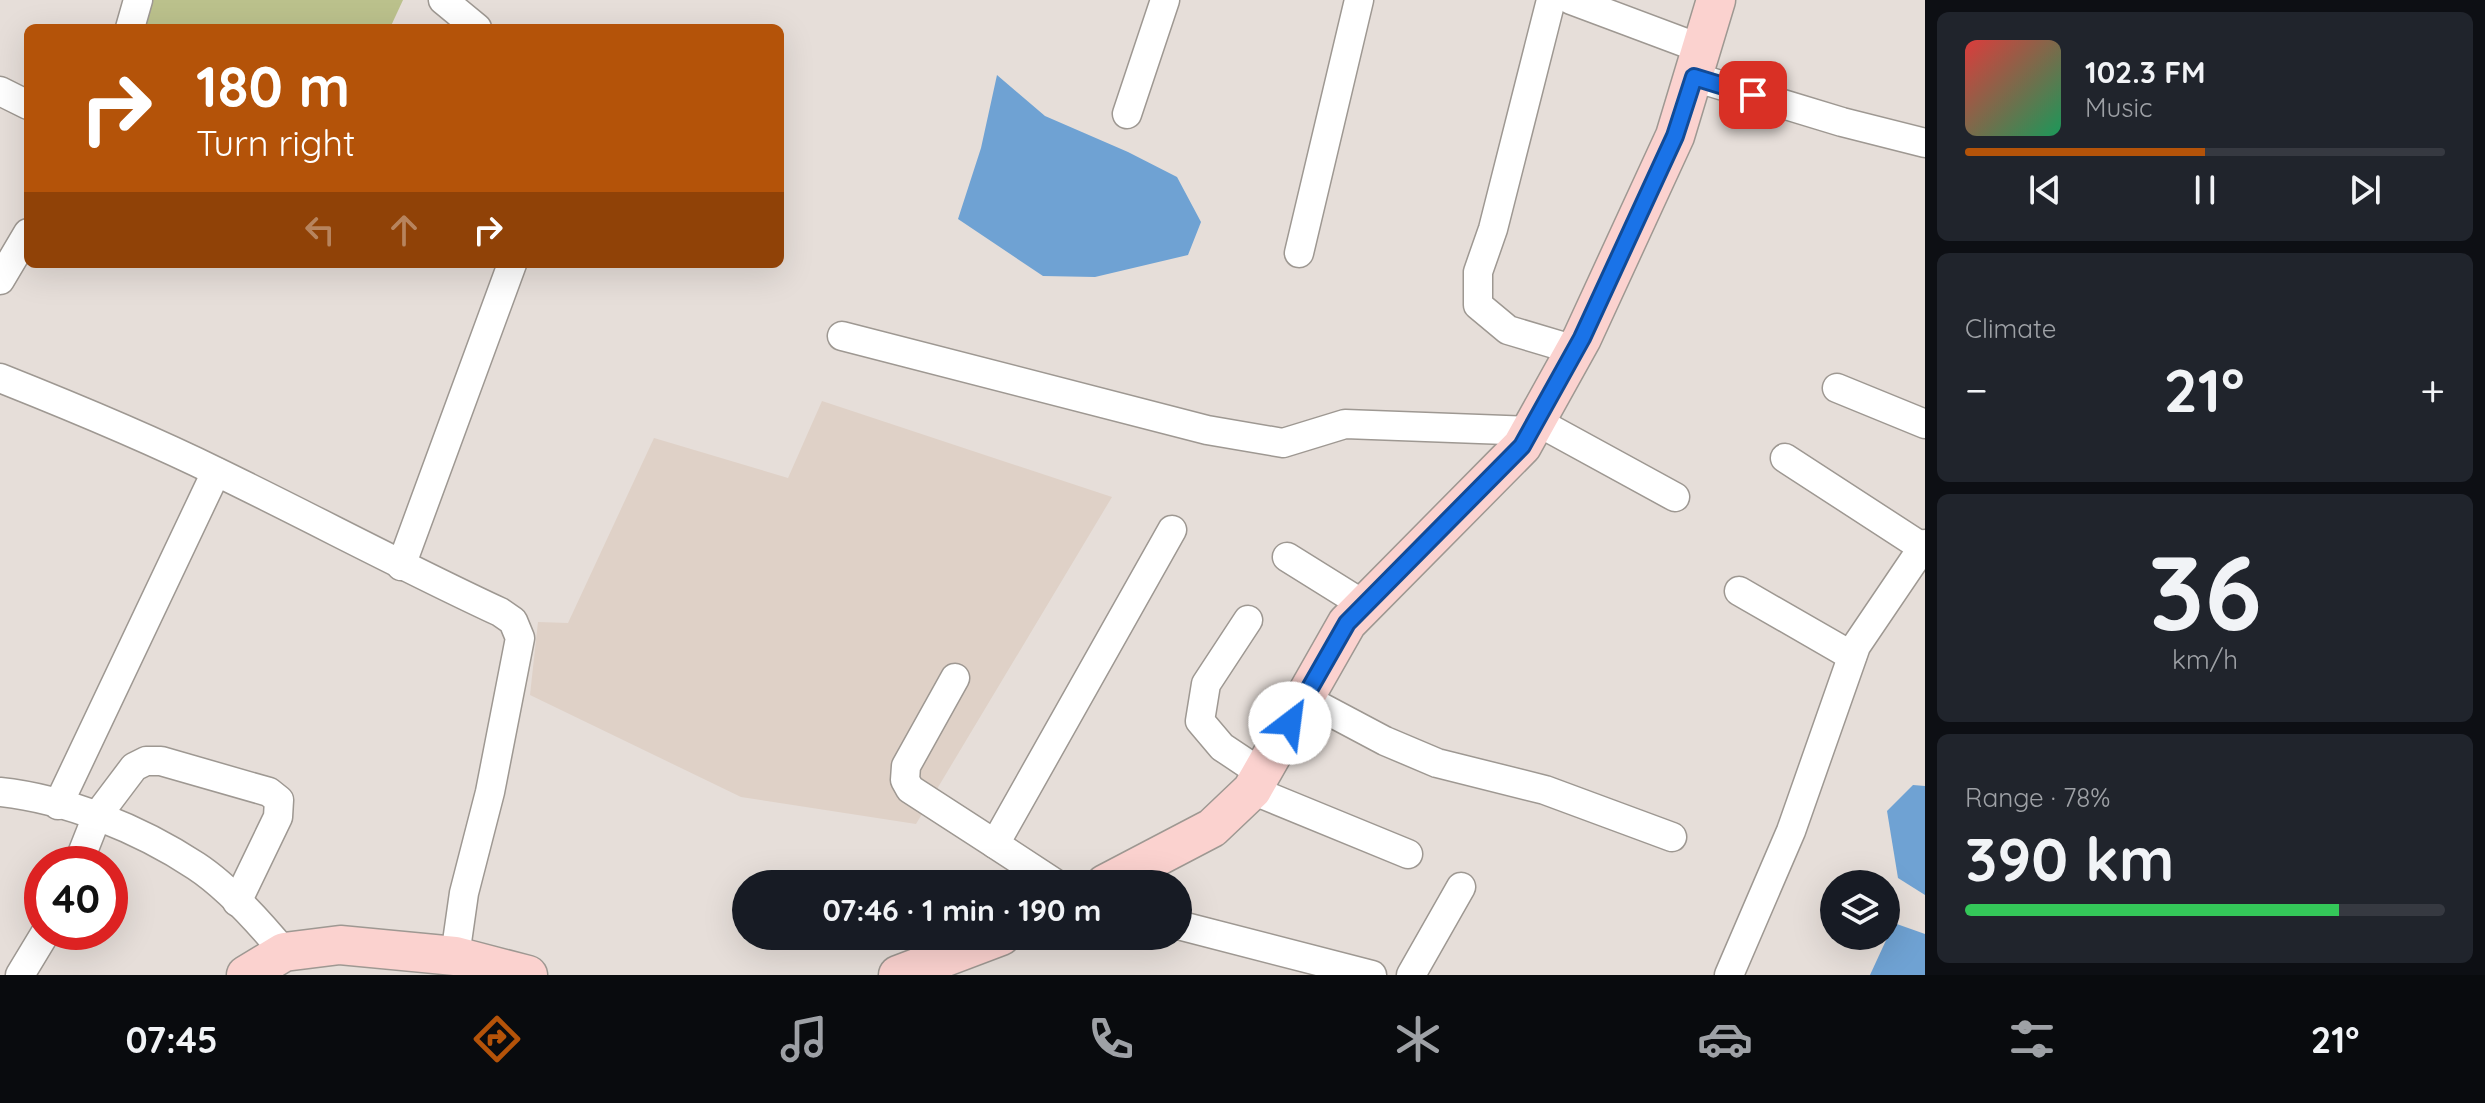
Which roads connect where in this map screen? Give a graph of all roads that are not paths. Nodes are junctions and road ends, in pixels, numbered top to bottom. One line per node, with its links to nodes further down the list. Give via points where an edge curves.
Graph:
1 (138, 0): 8 (street)
2 (443, 0): 9 (street)
3 (1165, 0): 13 (street)
4 (1359, 0): 16 (street)
5 (1551, 0): 20 (street, via 1478,272 1478,305 1508,330)
6 (1571, 0): 10 (street)
7 (1716, 0): 10 (street)
8 (131, 24)
9 (472, 24)
10 (1698, 63): 14 (street, via 1842,122); 20 (street, via 1675,136)
11 (0, 91): 12 (street)
12 (24, 103)
13 (1127, 114)
14 (1925, 143)
15 (24, 240): 18 (street)
16 (1299, 253)
17 (511, 268): 31 (street)
18 (0, 280)
19 (842, 336): 24 (street, via 1207,430 1283,443 1345,424)
20 (1575, 350): 24 (street)
21 (0, 378): 26 (street)
22 (1837, 388): 23 (street)
23 (1925, 424)
24 (1533, 426): 27 (street); 33 (street, via 1522,446)
25 (1785, 458): 29 (street)
26 (216, 472): 31 (street); 40 (street)
27 (1675, 497)
28 (1172, 530): 43 (street)
29 (1924, 547): 35 (street)
30 (1287, 557): 33 (street)
31 (401, 566): 54 (street, via 500,612 513,621 520,638)
32 (1739, 591): 35 (street)
33 (1364, 605): 37 (street, via 1347,623)
34 (1248, 620): 38 (street, via 1206,684 1200,721)
35 (1852, 656): 61 (street, via 1791,831)
36 (955, 678): 43 (street, via 906,766 905,780 910,789)
37 (1304, 698): 38 (street); 42 (street, via 1437,763 1545,790)
38 (1256, 782): 45 (street); 47 (street, via 1212,828)
39 (0, 792): 40 (street)
40 (58, 805): 41 (street)
41 (97, 816): 44 (street); 49 (street, via 197,867); 49 (street, via 134,767 146,761 269,792 279,800 278,817)
42 (1672, 837)
43 (995, 844): 46 (street)
44 (85, 846)
45 (1408, 854)
46 (1035, 870)
47 (1132, 870)
48 (1461, 887): 60 (street)
49 (237, 902): 53 (street)
50 (1192, 929): 59 (street)
51 (35, 950): 55 (street)
52 (964, 950): 58 (street)
53 (284, 952): 54 (street, via 340,945); 56 (street)
54 (455, 956): 57 (street)
55 (20, 975)
56 (246, 975)
57 (528, 975)
58 (898, 975)
59 (1372, 975)
60 (1411, 975)
61 (1729, 975)

